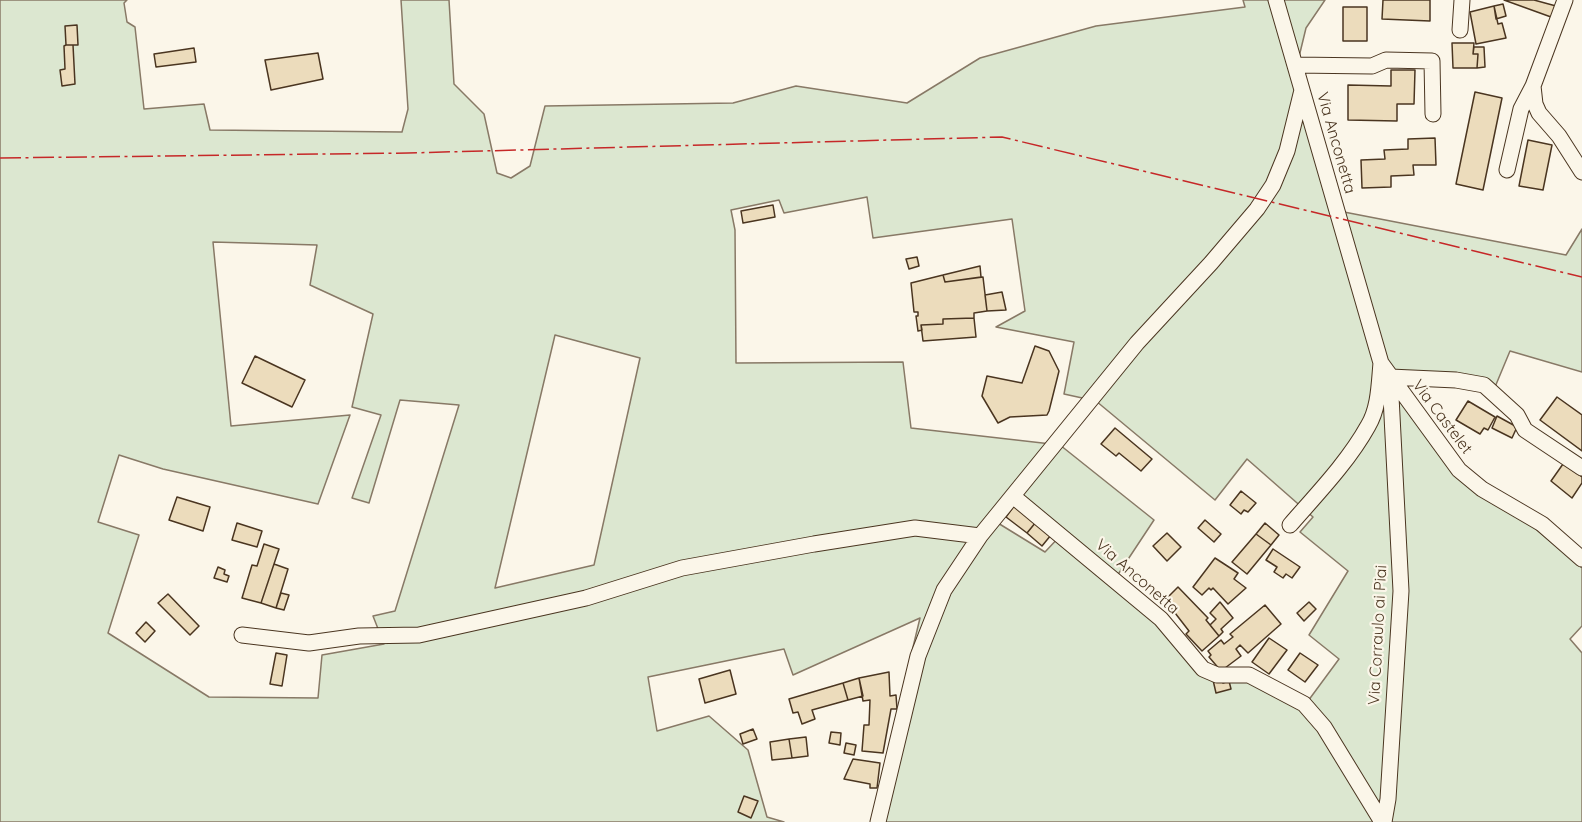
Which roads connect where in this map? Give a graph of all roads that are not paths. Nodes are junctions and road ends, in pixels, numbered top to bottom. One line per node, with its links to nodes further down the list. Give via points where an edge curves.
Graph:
1 (1276, 0): 5 (street, Via Anconetta)
2 (1462, 0): 4 (street)
3 (1565, 0): 6 (street)
4 (1460, 30)
5 (1295, 65): 7 (street, Via Anconetta); 8 (street, Via Anconetta, via 1372,66 1386,60 1432,61)
6 (1533, 86): 9 (street, via 1521,109); 10 (street, via 1539,113)
7 (1302, 90): 11 (street, Via Anconetta); 14 (street, Via Anconetta, via 1287,152 1257,209 1212,264 1137,343)
8 (1432, 114)
9 (1507, 170)
10 (1582, 172)
11 (1381, 363): 12 (street, Via Anconetta); 15 (street, via 1378,395 1369,425)
12 (1390, 377): 13 (street, Via Castelet, via 1484,385 1517,415 1525,430); 17 (street, Via Castelet, via 1469,480 1542,524); 20 (street, Via Corraulo ai Piai, via 1401,591 1388,799)
13 (1582, 468)
14 (1014, 496): 16 (street, Via Anconetta); 20 (street, Via Anconetta, via 1161,619 1203,669 1217,675 1249,675 1304,704 1319,721)
15 (1290, 525)
16 (980, 536): 18 (street, via 915,528 814,544 682,568 586,598 419,635 358,636 309,644); 19 (street, Via Anconetta, via 944,590 925,632)
17 (1582, 558)
18 (242, 635)
19 (878, 822)
20 (1383, 822)

